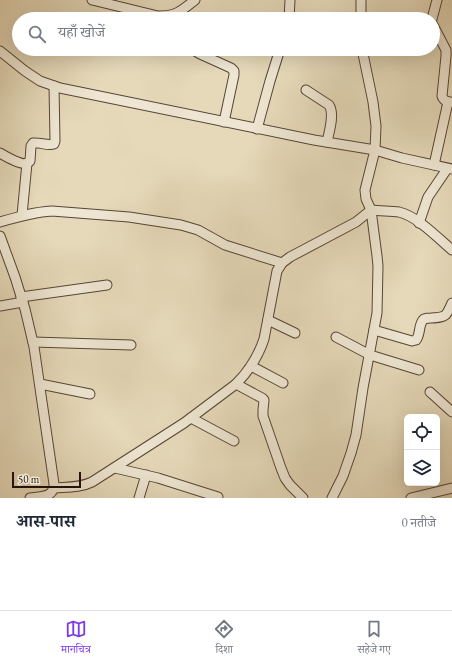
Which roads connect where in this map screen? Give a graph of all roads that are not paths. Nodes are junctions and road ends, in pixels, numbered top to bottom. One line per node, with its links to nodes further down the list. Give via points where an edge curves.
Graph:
1 (92, 0): 6 (street)
2 (195, 0): 7 (street)
3 (290, 0): 8 (street)
4 (361, 0): 9 (street)
5 (437, 0): 10 (street)
6 (142, 12)
7 (180, 12)
8 (289, 12)
9 (361, 12)
10 (434, 12)
11 (440, 37): 13 (street)
12 (0, 51): 17 (street, via 40,81)
13 (449, 52): 19 (street, via 446,56 442,96)
14 (204, 56): 20 (street, via 234,70)
15 (278, 56): 21 (street)
16 (363, 56): 23 (street, via 375,113)
17 (54, 86): 20 (street); 25 (street, via 54,144 33,143 30,161)
18 (306, 90): 22 (street, via 331,107)
19 (450, 102): 26 (street)
20 (224, 122): 21 (street)
21 (257, 129): 22 (street)
22 (327, 142): 23 (street)
23 (375, 150): 26 (street); 28 (street, via 365,190)
24 (0, 153): 25 (street, via 23,164)
25 (27, 163): 29 (street)
26 (434, 165): 27 (street)
27 (450, 169): 31 (street, via 428,197)
28 (371, 210): 31 (street, via 398,212); 36 (street, via 356,222 290,257); 42 (street, via 378,266 378,307)
29 (22, 215): 30 (street); 36 (street, via 52,211 129,217 181,225 198,230 225,245)
30 (0, 222)
31 (419, 222): 33 (street)
32 (0, 236): 34 (street)
33 (452, 250)
34 (10, 262): 35 (street); 38 (street)
35 (0, 264)
36 (282, 264): 41 (street, via 277,271)
37 (107, 285): 38 (street)
38 (22, 300): 40 (street); 45 (street)
39 (452, 303): 42 (street, via 446,316 423,320 416,340)
40 (0, 306)
41 (268, 320): 43 (street); 48 (street, via 261,349)
42 (374, 330): 47 (street)
43 (294, 333)
44 (336, 337): 47 (street)
45 (33, 342): 46 (street); 51 (street)
46 (131, 345)
47 (370, 355): 49 (street); 66 (street, via 356,435 343,476)
48 (251, 366): 50 (street); 52 (street)
49 (419, 370)
50 (283, 383)
51 (40, 384): 54 (street); 61 (street, via 54,484)
52 (236, 384): 56 (street); 65 (street, via 264,400 263,416 281,468 288,482)
53 (430, 392): 55 (street)
54 (90, 394)
55 (452, 412)
56 (192, 418): 57 (street); 58 (street)
57 (234, 441)
58 (115, 468): 59 (street); 61 (street, via 85,485)
59 (146, 474): 62 (street); 64 (street)
60 (448, 492): 67 (street)
61 (52, 493): 63 (street)
62 (218, 497)
63 (30, 498)
64 (139, 498)
65 (303, 498)
66 (332, 498)
67 (414, 498)

